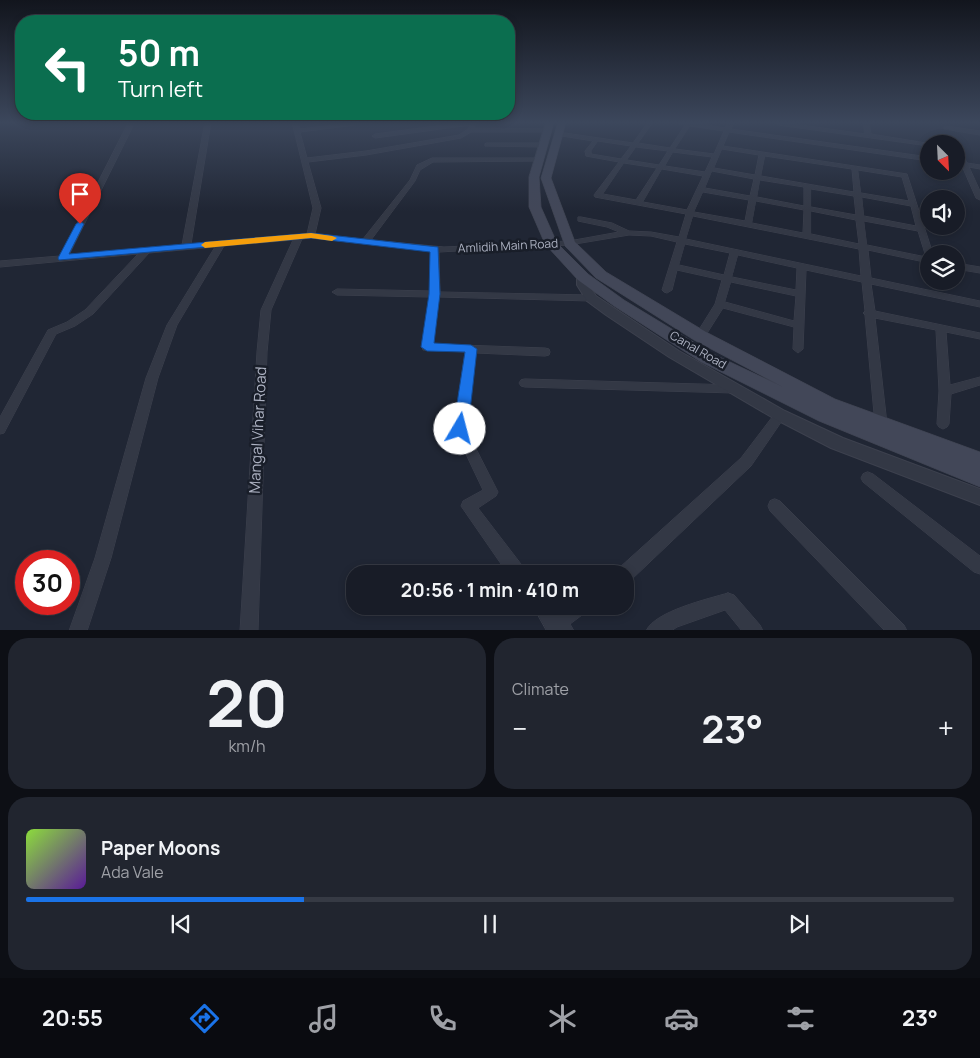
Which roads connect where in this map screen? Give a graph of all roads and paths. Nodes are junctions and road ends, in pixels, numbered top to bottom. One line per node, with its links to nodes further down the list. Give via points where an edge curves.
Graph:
1 (117, 151): 53 (street)
2 (203, 151): 48 (street)
3 (303, 151): 18 (street, Mangal Vihar Road)
4 (366, 151): 18 (street)
5 (473, 151): 44 (street, via 421,163 413,180)
6 (544, 151): 47 (main road, Canal Road, via 534,177 535,207)
7 (548, 151): 45 (main road, Canal Road, via 546,178)
8 (589, 151): 19 (street, via 587,154)
9 (631, 151): 19 (street)
10 (669, 151): 21 (street)
11 (681, 151): 16 (street)
12 (719, 151): 16 (street)
13 (747, 151): 15 (street)
14 (870, 151): 17 (street)
15 (762, 154): 23 (street); 26 (street)
16 (716, 156): 24 (street)
17 (920, 159)
18 (305, 160): 41 (street, Mangal Vihar Road, via 316,208)
19 (624, 161): 21 (street); 32 (street, via 598,195)
20 (965, 165): 22 (street)
21 (661, 167): 24 (street); 32 (street)
22 (980, 167)
23 (855, 168): 29 (street); 33 (street, via 905,175)
24 (709, 172): 26 (street); 28 (street)
25 (965, 172): 31 (street)
26 (757, 177): 27 (street); 30 (street)
27 (808, 186): 29 (street); 34 (street)
28 (701, 189): 30 (street); 35 (street)
29 (858, 195): 33 (street); 36 (street)
30 (752, 198): 34 (street); 38 (street)
31 (980, 198)
32 (638, 203): 35 (street)
33 (913, 204): 39 (street)
34 (808, 208): 36 (street); 42 (street)
35 (690, 214): 38 (street); 43 (street)
36 (861, 218): 39 (street); 49 (street)
37 (581, 219): 40 (street)
38 (748, 225): 42 (street)
39 (920, 229)
40 (629, 233): 43 (street); 45 (street, Amlidih Main Road)
41 (305, 236): 44 (street, Amlidih Main Road); 46 (street, Amlidih Main Road); 98 (street, Mangal Vihar Road, via 266,310)
42 (807, 236): 49 (street)
43 (682, 240): 52 (street); 57 (street)
44 (364, 242): 50 (street, Amlidih Main Road)
45 (569, 243): 47 (street, Amlidih Main Road); 73 (main road, Canal Road, via 600,275)
46 (221, 244): 48 (street, Amlidih Main Road); 97 (street, via 172,325 152,378 103,558)
47 (551, 244): 50 (street, Amlidih Main Road); 60 (main road, Canal Road)
48 (186, 247): 51 (street, Amlidih Main Road)
49 (864, 248): 54 (street); 62 (street)
50 (435, 249): 65 (street)
51 (147, 250): 53 (street, Amlidih Main Road); 85 (street, via 89,312 52,332)
52 (735, 251): 56 (street); 61 (street)
53 (63, 258): 55 (street, Amlidih Main Road)
54 (920, 258)
55 (0, 264)
56 (802, 266): 62 (street); 66 (street)
57 (674, 267): 61 (street); 63 (street)
58 (965, 268): 59 (street)
59 (980, 270)
60 (582, 277): 67 (street, via 582,285); 88 (main road, Canal Road, via 707,358 826,416)
61 (728, 280): 66 (street); 68 (street)
62 (866, 281): 69 (street); 70 (street)
63 (667, 290)
64 (337, 292): 65 (street)
65 (435, 294): 67 (street); 75 (street, via 427,347)
66 (800, 294): 71 (street)
67 (591, 298): 80 (street, via 674,354)
68 (720, 304): 71 (street); 73 (street)
69 (980, 304)
70 (868, 313): 72 (street); 83 (street)
71 (799, 325): 76 (street)
72 (941, 328): 74 (street); 81 (street)
73 (700, 336): 83 (main road, Canal Road, via 829,404)
74 (980, 336)
75 (471, 349): 77 (street); 91 (street, via 460,429 491,492 468,506)
76 (798, 349)
77 (545, 352)
78 (980, 381): 81 (street)
79 (525, 383): 80 (street)
80 (735, 389): 82 (street)
81 (946, 391): 84 (street)
82 (780, 415): 89 (street, via 846,447); 92 (street, via 746,462)
83 (881, 424): 86 (main road, Canal Road)
84 (943, 424)
85 (0, 430)
86 (980, 461)
87 (868, 478): 93 (street)
88 (980, 478)
89 (980, 497)
90 (775, 506): 101 (street)
91 (511, 565)
92 (634, 566)
93 (980, 566)
94 (548, 615): 96 (street)
95 (571, 615): 96 (street)
96 (559, 628)
97 (78, 630)
98 (248, 630)
99 (655, 630): 100 (street, via 672,620 728,601)
100 (754, 630)
101 (898, 630)

